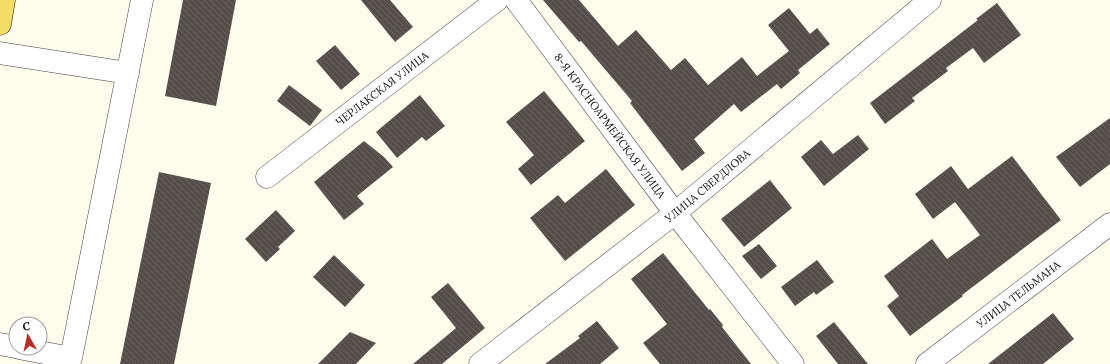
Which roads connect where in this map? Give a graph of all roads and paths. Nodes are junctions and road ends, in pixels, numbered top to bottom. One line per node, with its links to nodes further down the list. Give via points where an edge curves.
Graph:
1 (4, 0): 6 (main road)
2 (142, 0): 8 (street)
3 (497, 0): 9 (street, ЧЕРЛАКСКАЯ УЛИЦА)
4 (516, 0): 10 (street, 8-Я КРАСНОАРМЕЙСКАЯ УЛИЦА)
5 (930, 0): 10 (street, УЛИЦА СВЕРДЛОВА)
6 (0, 24)
7 (0, 53): 8 (street)
8 (128, 73): 12 (street, via 71,358)
9 (267, 177)
10 (675, 213): 13 (street, УЛИЦА СВЕРДЛОВА); 14 (street, 8-Я КРАСНОАРМЕЙСКАЯ УЛИЦА)
11 (1110, 224): 15 (street, УЛИЦА ТЕЛЬМАНА)
12 (48, 354)
13 (480, 364)
14 (793, 364)
15 (927, 364)

